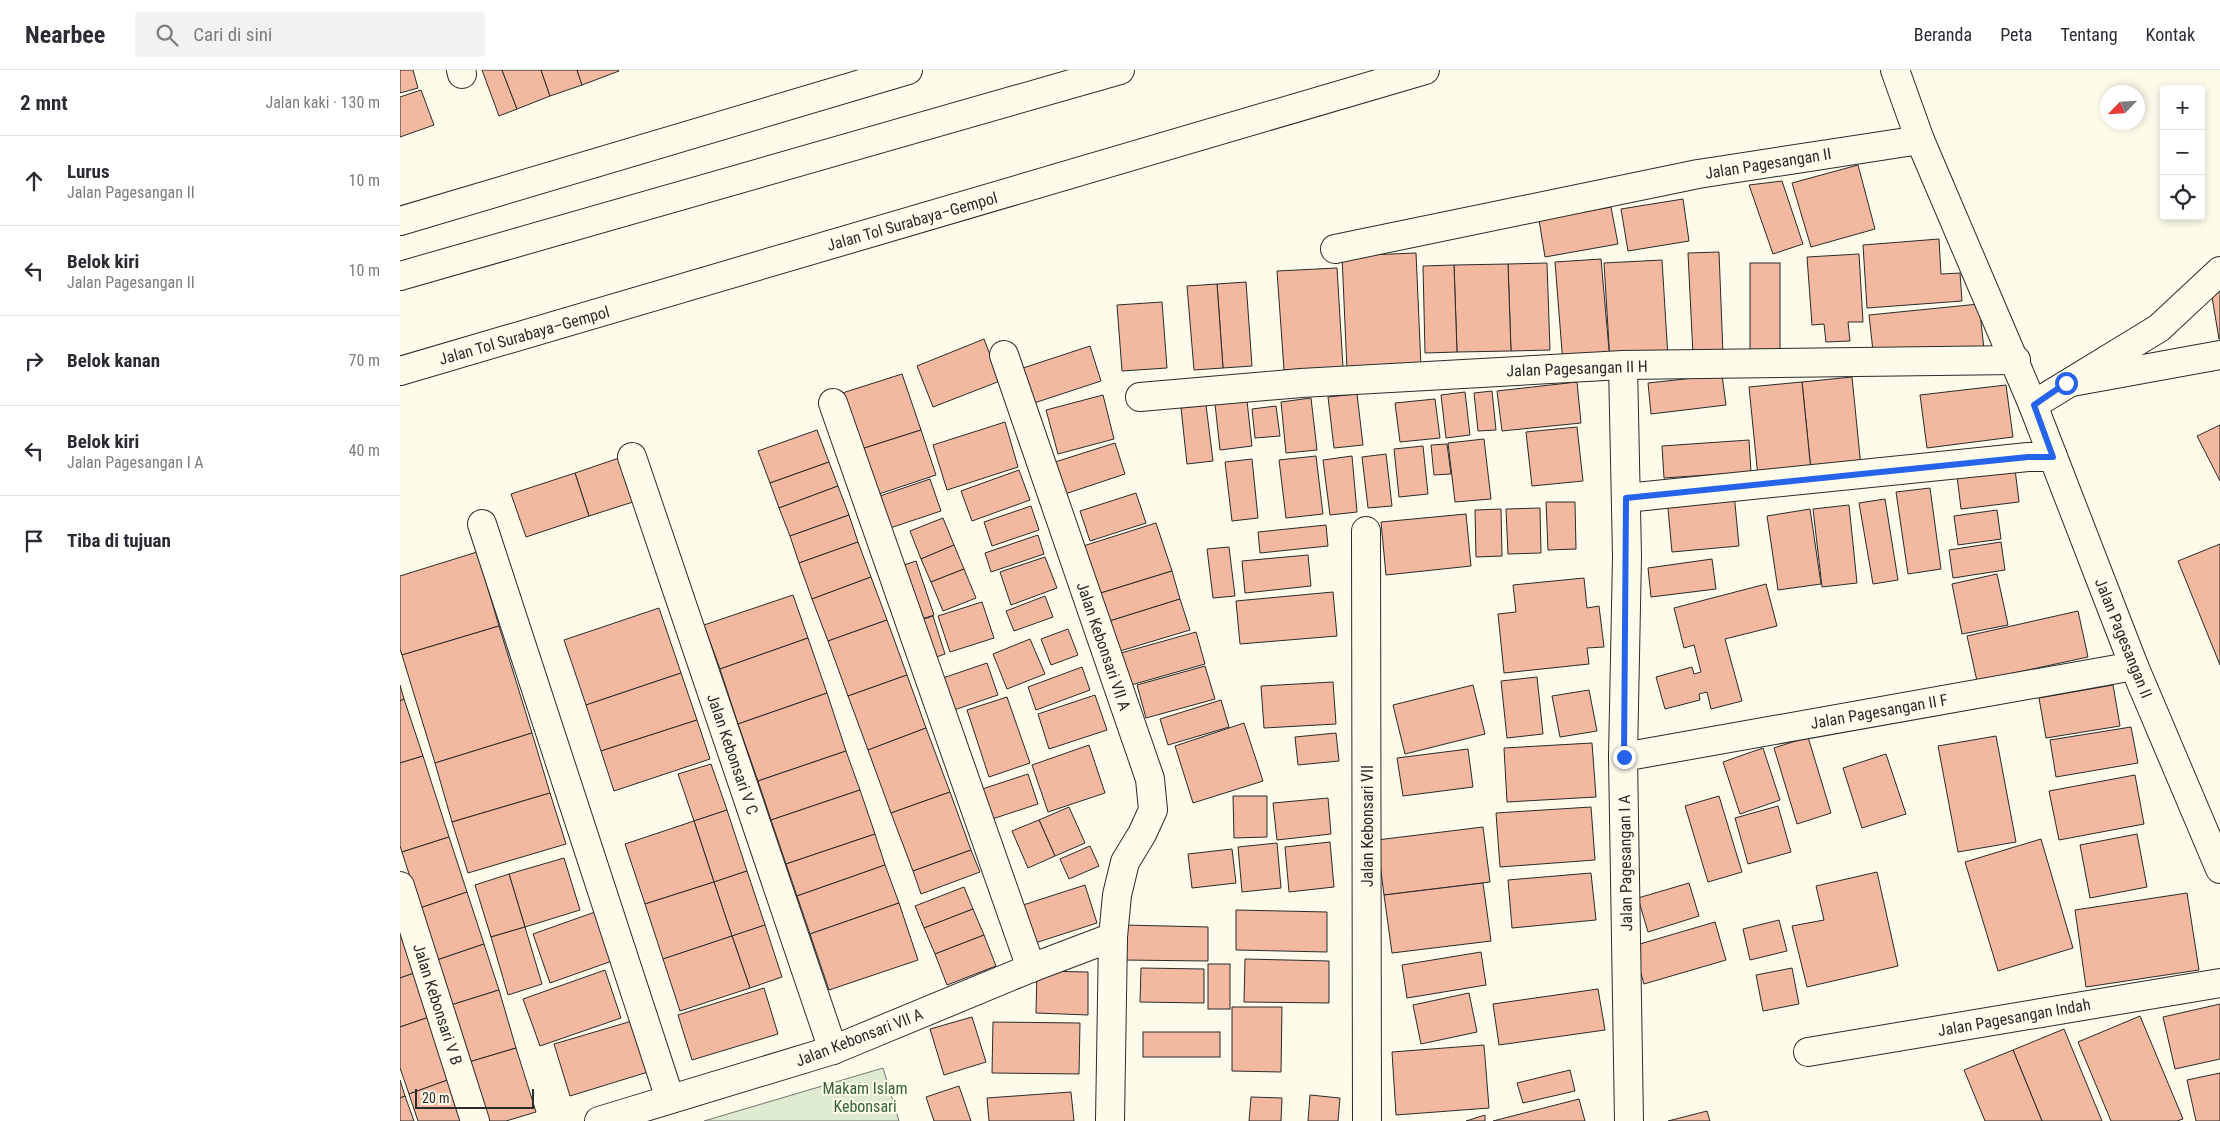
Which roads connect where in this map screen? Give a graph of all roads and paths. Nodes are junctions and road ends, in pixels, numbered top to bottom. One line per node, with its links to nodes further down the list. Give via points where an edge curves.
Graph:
1 (908, 70): 6 (main road)
2 (1120, 70): 9 (main road)
3 (1424, 70): 14 (main road, Jalan Tol Surabaya–Gempol)
4 (1895, 70): 5 (main road)
5 (1920, 140): 7 (main road, Jalan Pagesangan II, via 1698,174); 12 (main road, Jalan Pagesangan II)
6 (400, 221)
7 (1335, 249)
8 (2220, 271): 15 (main road, via 2159,328)
9 (400, 276)
10 (1004, 355): 28 (main road, Jalan Kebonsari VII A, via 1150,779 1153,810 1125,862 1117,895)
11 (2220, 355): 15 (main road)
12 (2016, 360): 13 (main road, Jalan Pagesangan II H); 18 (main road, Jalan Pagesangan II)
13 (1623, 366): 16 (main road, Jalan Pagesangan II H, via 1301,383); 21 (main road, Jalan Pagesangan I A)
14 (400, 371)
15 (2066, 383): 18 (main road)
16 (1140, 397)
17 (833, 403): 29 (main road)
18 (2034, 405): 20 (main road, Jalan Pagesangan II)
19 (632, 457): 31 (main road, Jalan Kebonsari V C)
20 (2053, 457): 21 (main road); 24 (main road, Jalan Pagesangan II)
21 (1626, 498): 25 (main road, Jalan Pagesangan I A)
22 (482, 524): 33 (main road)
23 (1366, 531): 37 (main road, Jalan Kebonsari VII)
24 (2134, 666): 25 (main road, Jalan Pagesangan II F); 26 (main road, Jalan Pagesangan II)
25 (1624, 757): 38 (main road, Jalan Pagesangan I A)
26 (2220, 869)
27 (400, 886): 34 (main road, Jalan Kebonsari V B)
28 (1113, 937): 29 (main road, Jalan Kebonsari VII A); 36 (main road, Jalan Kebonsari VII A)
29 (1031, 968): 31 (main road, Jalan Kebonsari VII A)
30 (2220, 982): 32 (main road, Jalan Pagesangan Indah)
31 (833, 1050): 33 (main road, Jalan Kebonsari VII A)
32 (1808, 1052)
33 (670, 1099): 35 (main road, Jalan Kebonsari VII A)
34 (475, 1121)
35 (599, 1121)
36 (1110, 1121)
37 (1367, 1121)
38 (1628, 1121)

